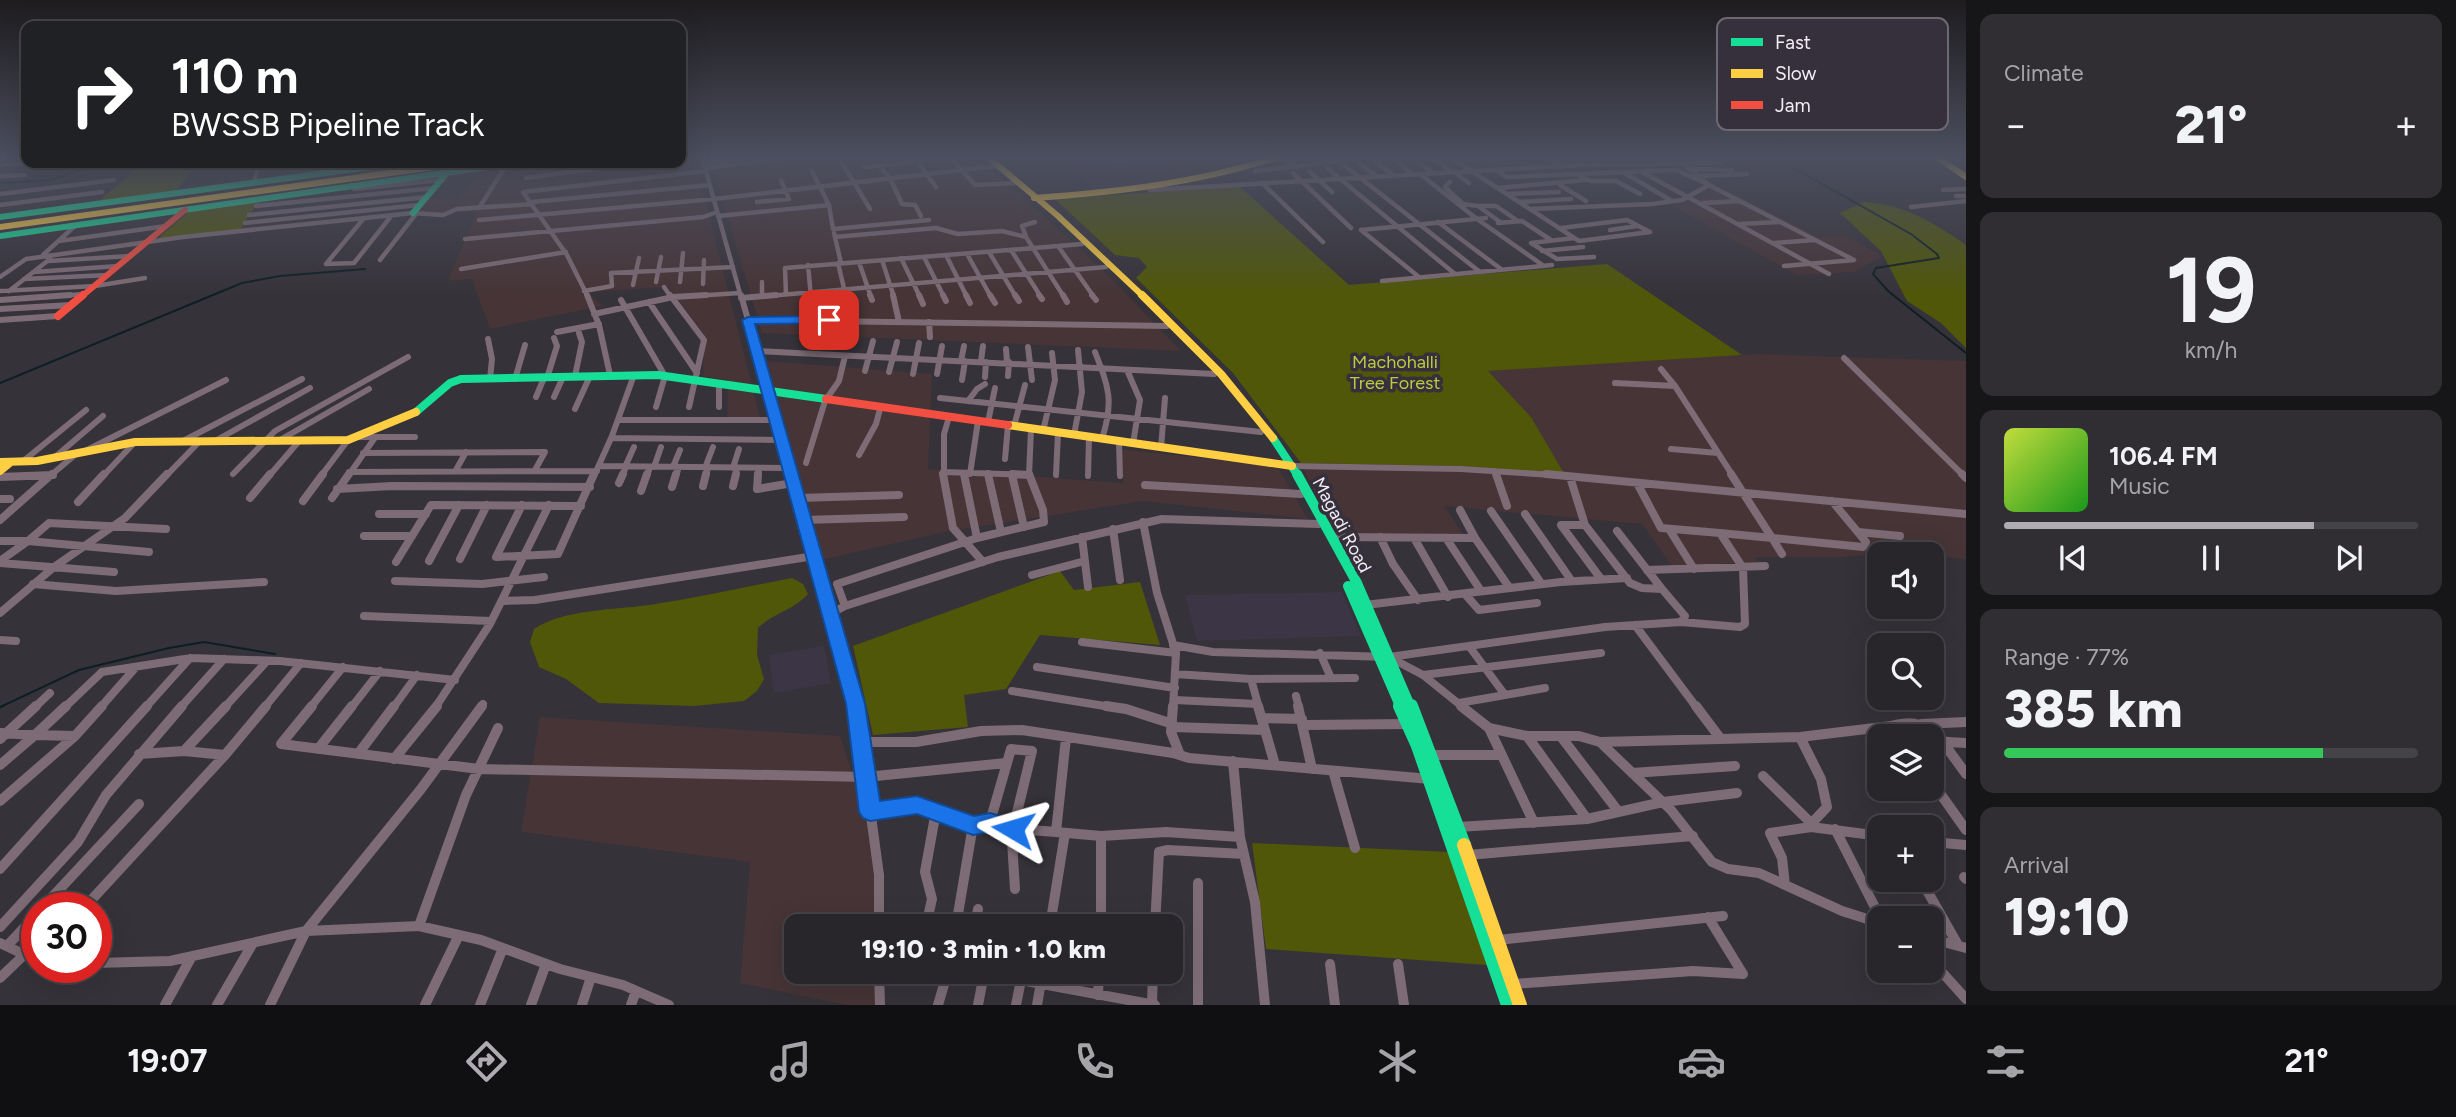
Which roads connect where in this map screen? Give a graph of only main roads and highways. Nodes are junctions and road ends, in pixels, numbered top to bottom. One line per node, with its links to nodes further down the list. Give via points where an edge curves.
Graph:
1 (90, 204): 9 (main road)
2 (162, 204): 10 (main road)
3 (222, 204): 7 (main road)
4 (421, 204): 8 (main road)
5 (1042, 204): 14 (main road, Magadi Road, via 1214,374)
6 (1042, 204): 14 (main road, Magadi Road, via 1227,381 1258,417)
7 (185, 209): 11 (main road); 12 (main road)
8 (416, 211)
9 (0, 216)
10 (0, 226)
11 (0, 236)
12 (58, 316)
13 (5, 462): 14 (main road, via 135,442 352,438 414,414 461,379 634,375 696,377 825,401); 15 (main road)
14 (1288, 466): 16 (main road, Magadi Road); 16 (main road, Magadi Road, via 1332,537)
15 (0, 471)
16 (1385, 657): 17 (main road, Magadi Road); 18 (main road, Magadi Road, via 1431,755)
17 (1508, 1005)
18 (1520, 1005)

